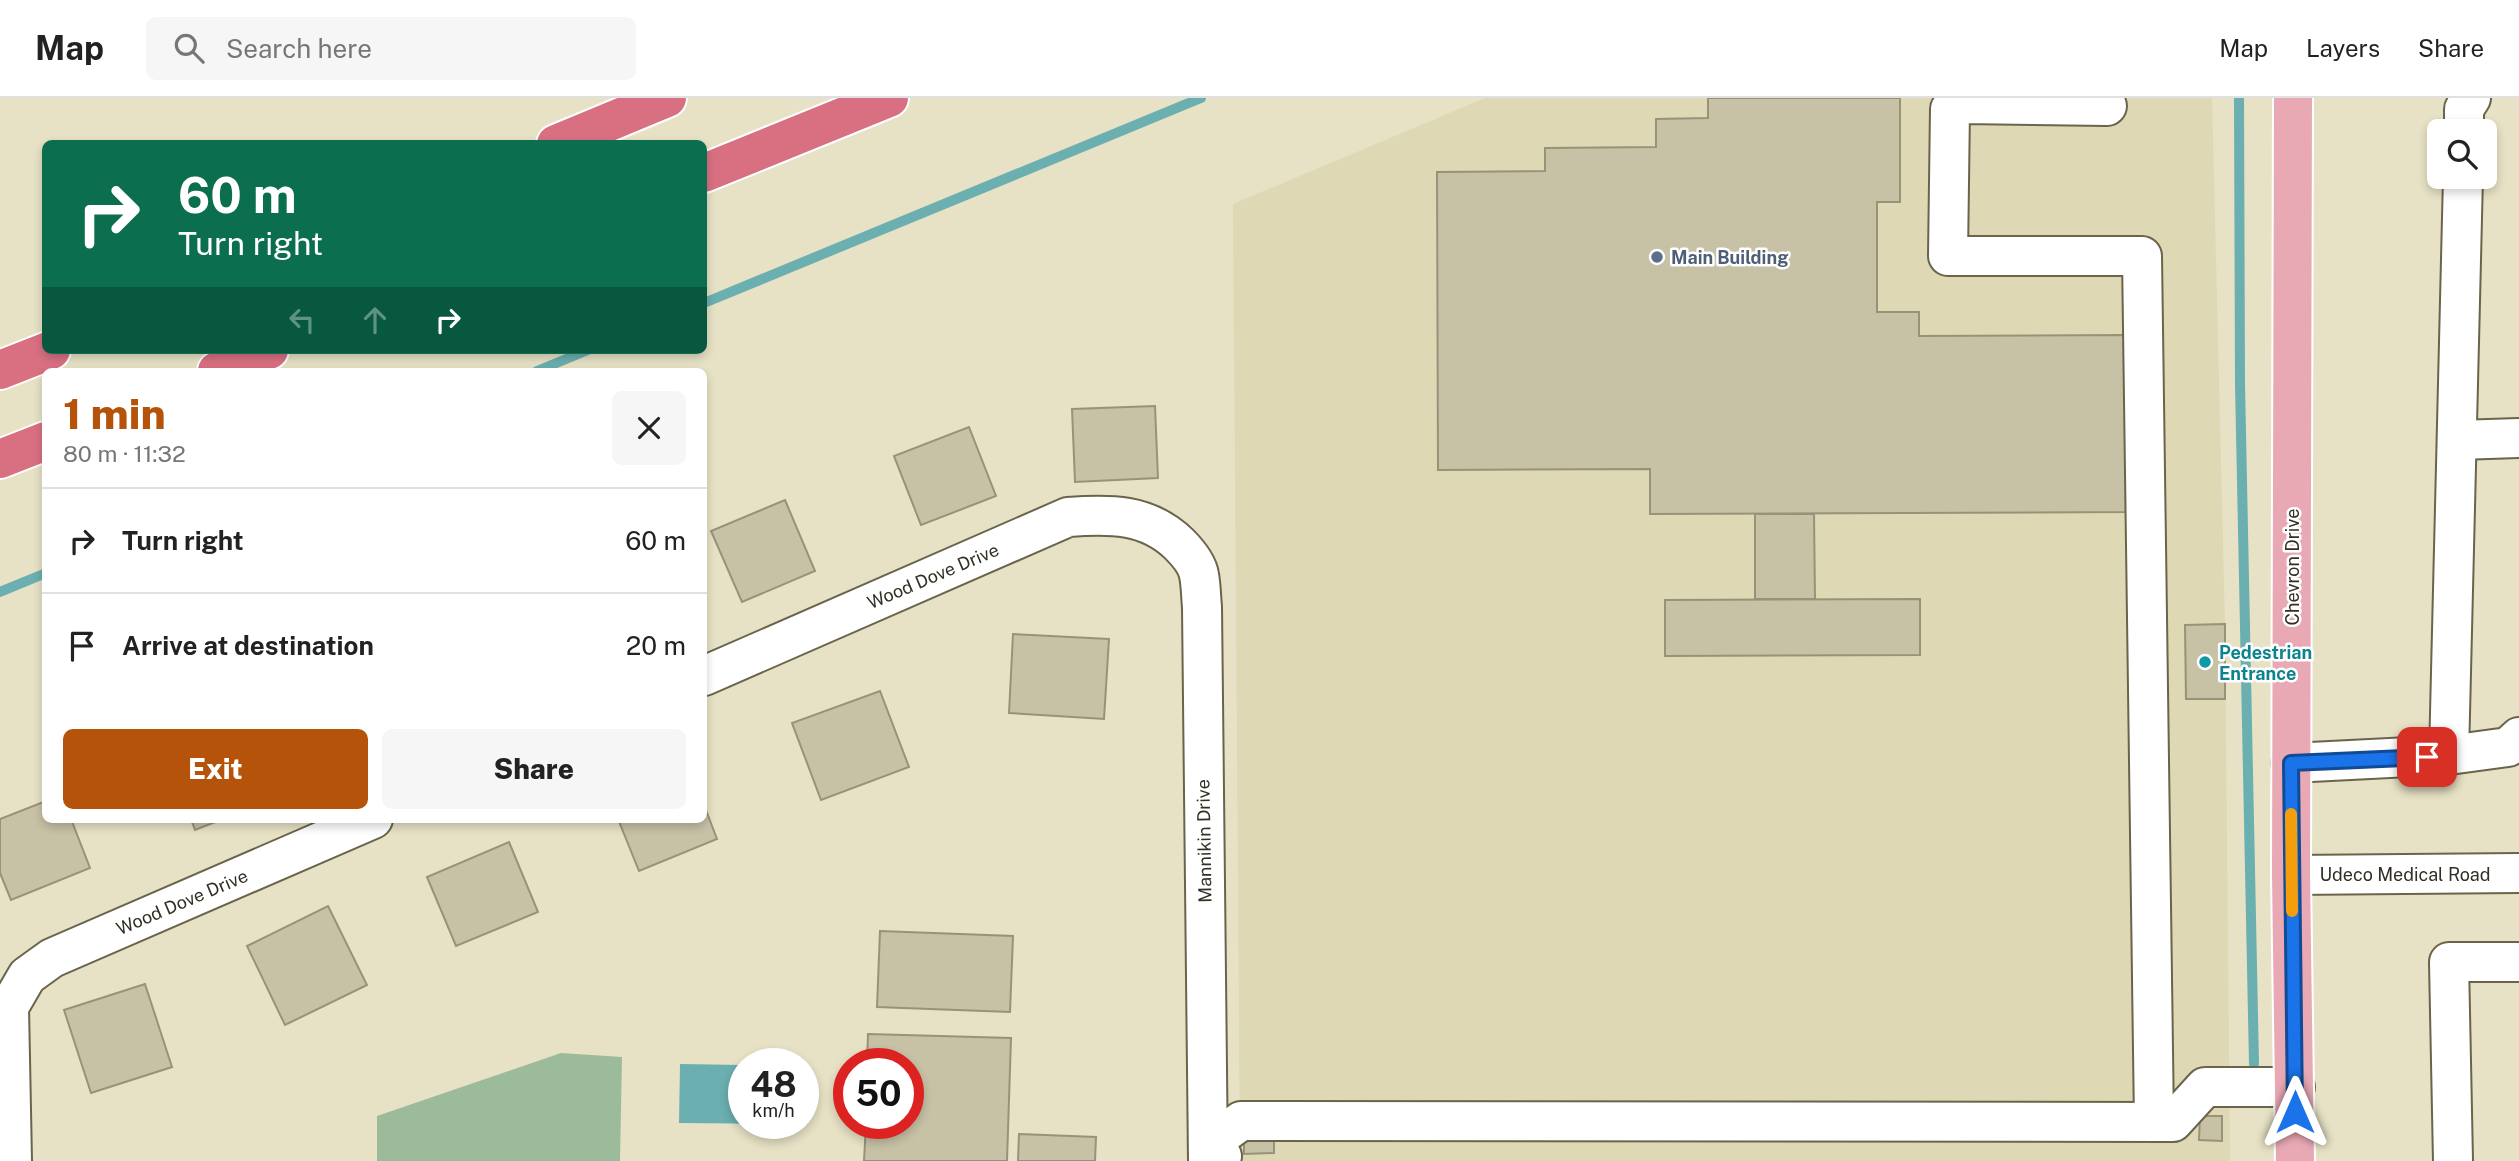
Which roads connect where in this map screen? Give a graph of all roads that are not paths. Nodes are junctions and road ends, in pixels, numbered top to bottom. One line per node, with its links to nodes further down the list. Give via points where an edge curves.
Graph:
1 (667, 98): 7 (highway)
2 (889, 98): 8 (highway)
3 (2293, 98): 22 (main road, Chevron Drive)
4 (2470, 98): 6 (street)
5 (2107, 106): 28 (street, via 1963,104 1950,109 1948,256 2142,256)
6 (2464, 119)
7 (566, 140)
8 (707, 172)
9 (2463, 189): 15 (street)
10 (42, 354): 13 (highway)
11 (259, 354): 12 (highway)
12 (224, 368)
13 (0, 370)
14 (2519, 438): 15 (street)
15 (2458, 440): 21 (street)
16 (42, 443): 17 (highway)
17 (0, 459)
18 (1168, 533): 19 (street, Wood Dove Drive, via 1139,519 1103,514 1068,517); 29 (street, Mannikin Drive, via 1188,553 1199,573 1202,607)
19 (707, 675)
20 (2519, 737): 21 (street, via 2508,747)
21 (2449, 755): 22 (street)
22 (2291, 763): 25 (main road, Chevron Drive)
23 (364, 823): 30 (street, Wood Dove Drive, via 52,958 27,976 9,1007)
24 (2519, 873): 25 (street, Udeco Medical Road)
25 (2291, 874): 27 (main road, Chevron Drive)
26 (2519, 962): 32 (street, via 2449,962)
27 (2295, 1087): 28 (street, via 2205,1087 2173,1122); 31 (main road, Chevron Drive)
28 (2154, 1122): 29 (street, via 1241,1121)
29 (1214, 1156)
30 (12, 1161)
31 (2295, 1161)
32 (2453, 1161)

